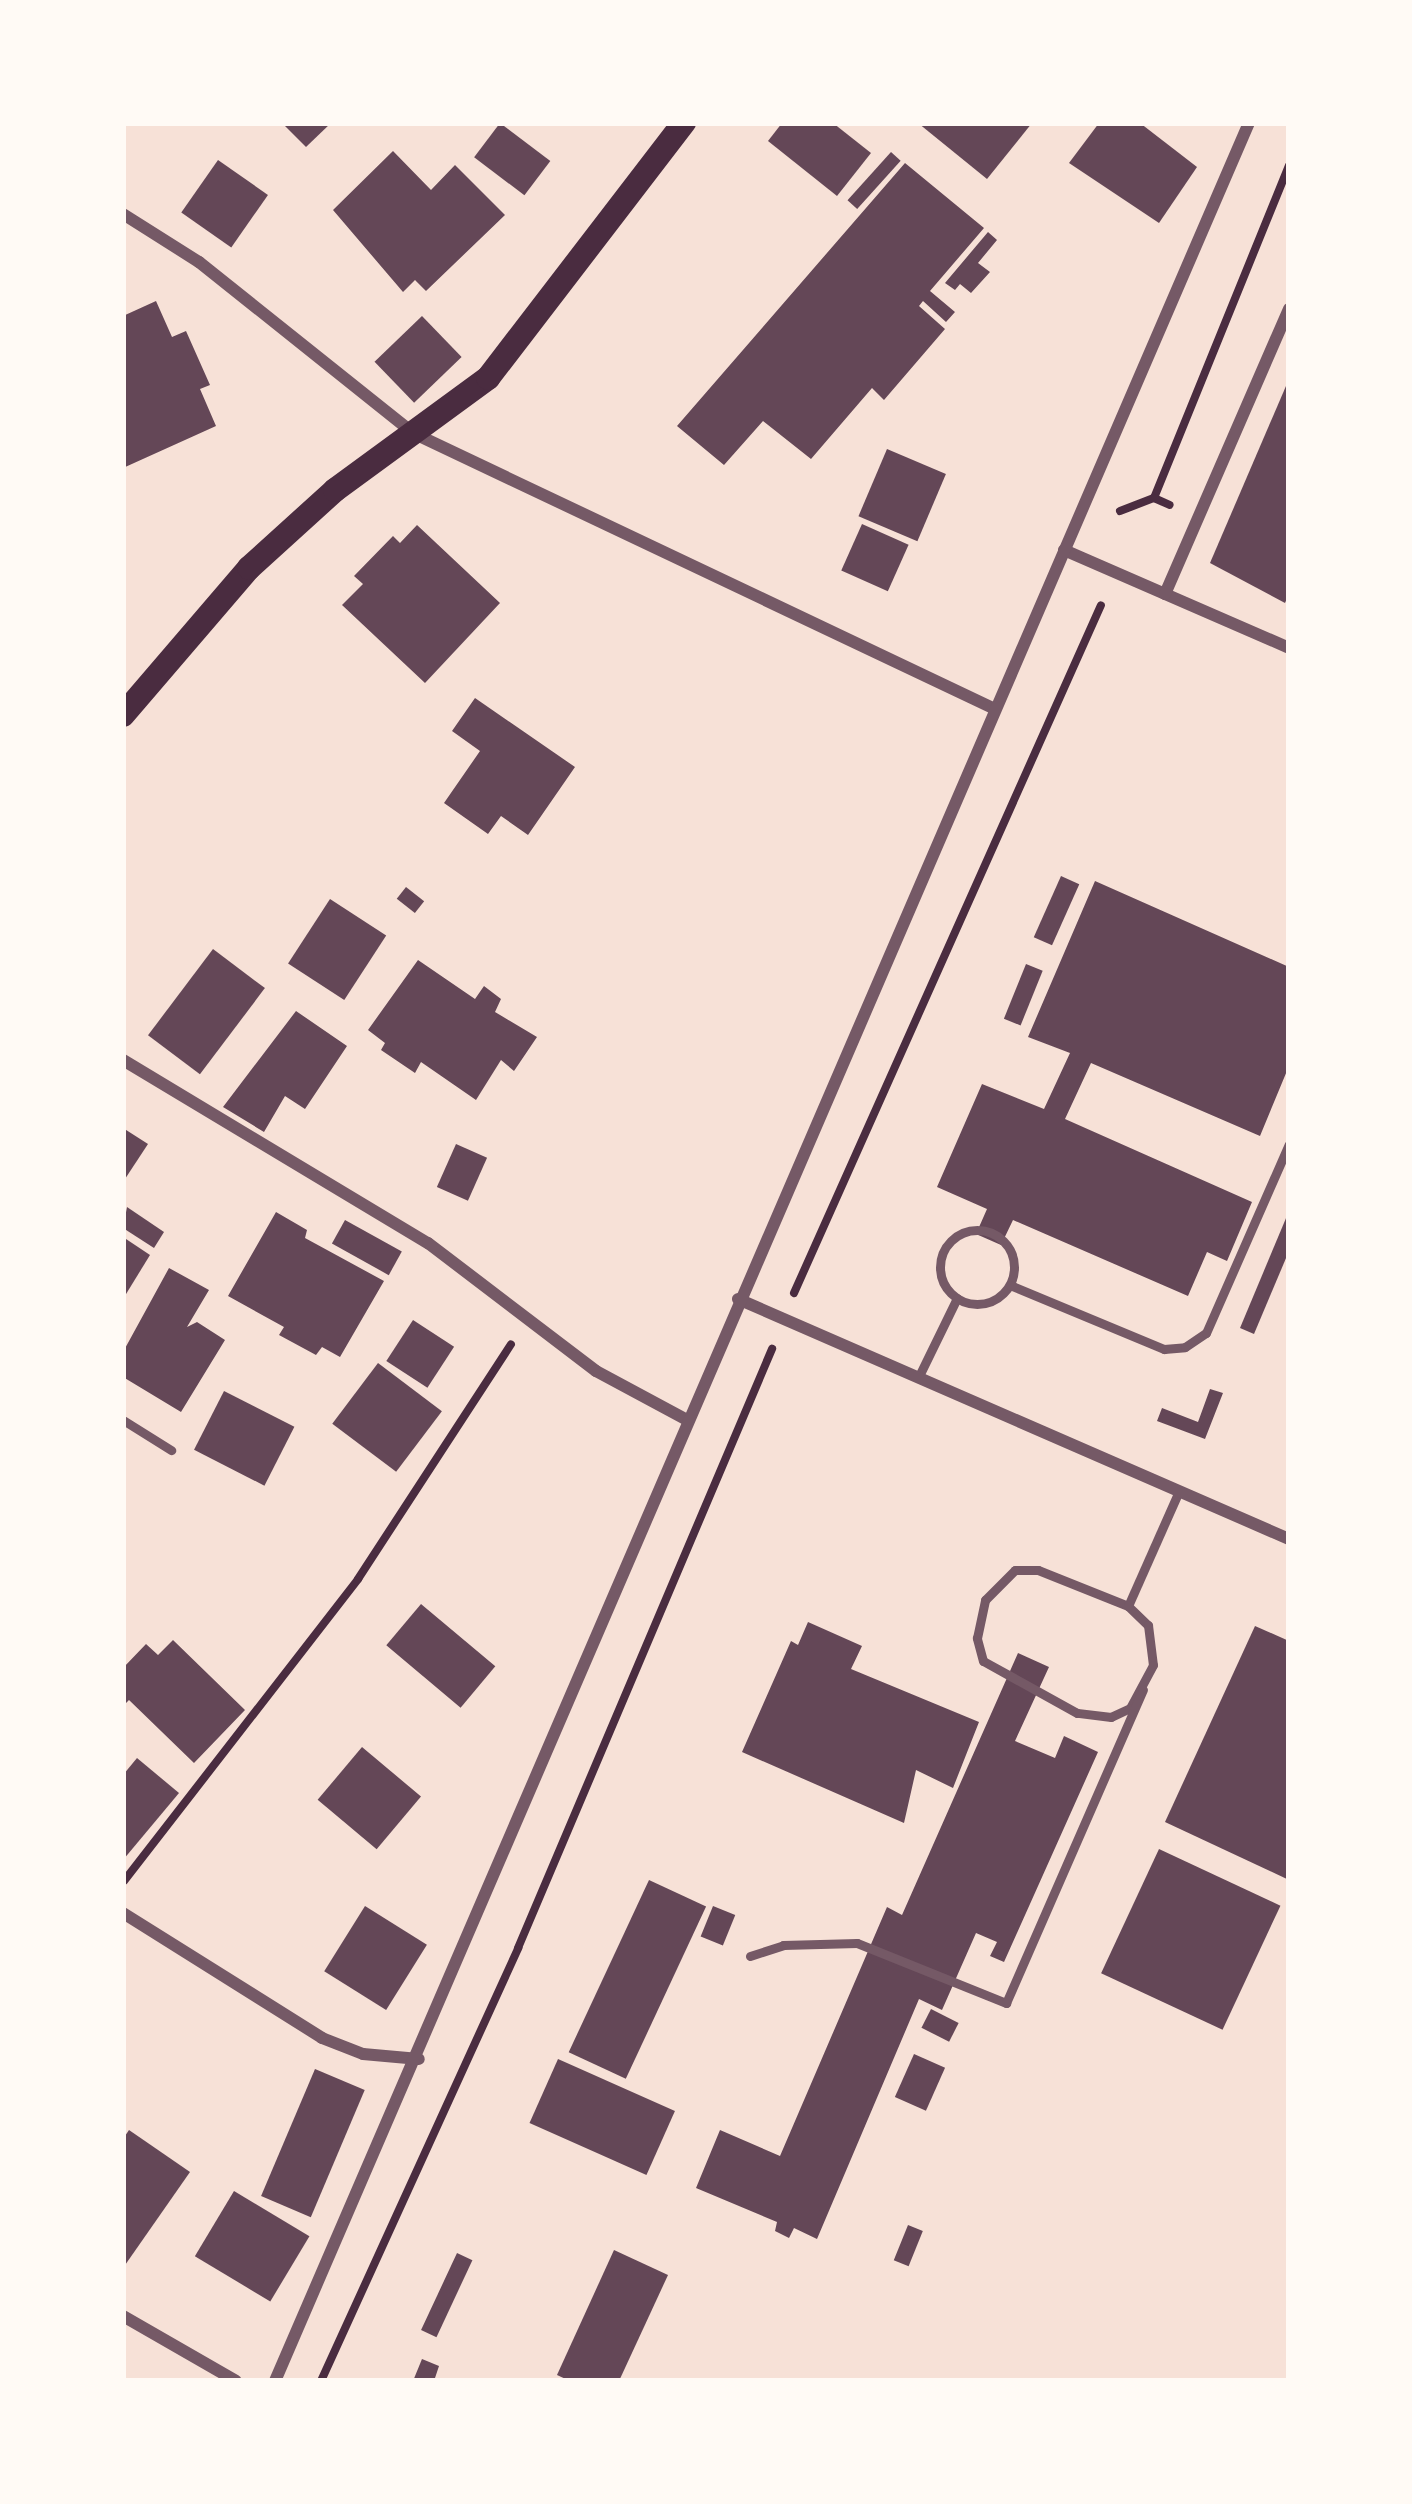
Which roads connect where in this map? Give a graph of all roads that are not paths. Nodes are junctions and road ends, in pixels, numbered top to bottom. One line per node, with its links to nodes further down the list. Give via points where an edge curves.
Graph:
1 (684, 123): 5 (main road, via 531,329 488,378)
2 (1249, 123): 6 (street)
3 (123, 214): 5 (street, via 199,262)
4 (1289, 309): 7 (street)
5 (413, 433): 9 (street); 10 (main road, via 249,568)
6 (1064, 550): 7 (street); 9 (street)
7 (1165, 594): 8 (street)
8 (1289, 648)
9 (993, 708): 15 (street)
10 (123, 715)
11 (123, 1060): 18 (street, via 428,1243 596,1371)
12 (1289, 1144): 13 (lane, via 1206,1333 1185,1347 1165,1349)
13 (1010, 1285): 14 (lane, via 992,1301); 14 (lane, via 1010,1250 992,1233 968,1231 942,1255 942,1280)
14 (957, 1298): 16 (lane)
15 (738, 1299): 16 (street); 18 (street)
16 (918, 1378): 20 (street)
17 (123, 1420): 19 (lane)
18 (687, 1420): 26 (street)
19 (171, 1450)
20 (1179, 1491): 21 (street); 22 (lane)
21 (1289, 1539)
22 (1128, 1606): 23 (lane, via 1148,1625 1153,1649); 23 (lane, via 1038,1570 1015,1570 994,1582 977,1638 994,1672 1077,1713 1111,1717)
23 (1143, 1690): 25 (lane, via 1006,2003 857,1943 783,1945)
24 (123, 1913): 26 (street, via 322,2038 364,2054)
25 (750, 1956)
26 (418, 2059): 29 (street)
27 (123, 2316): 28 (street)
28 (236, 2381)
29 (274, 2381)

